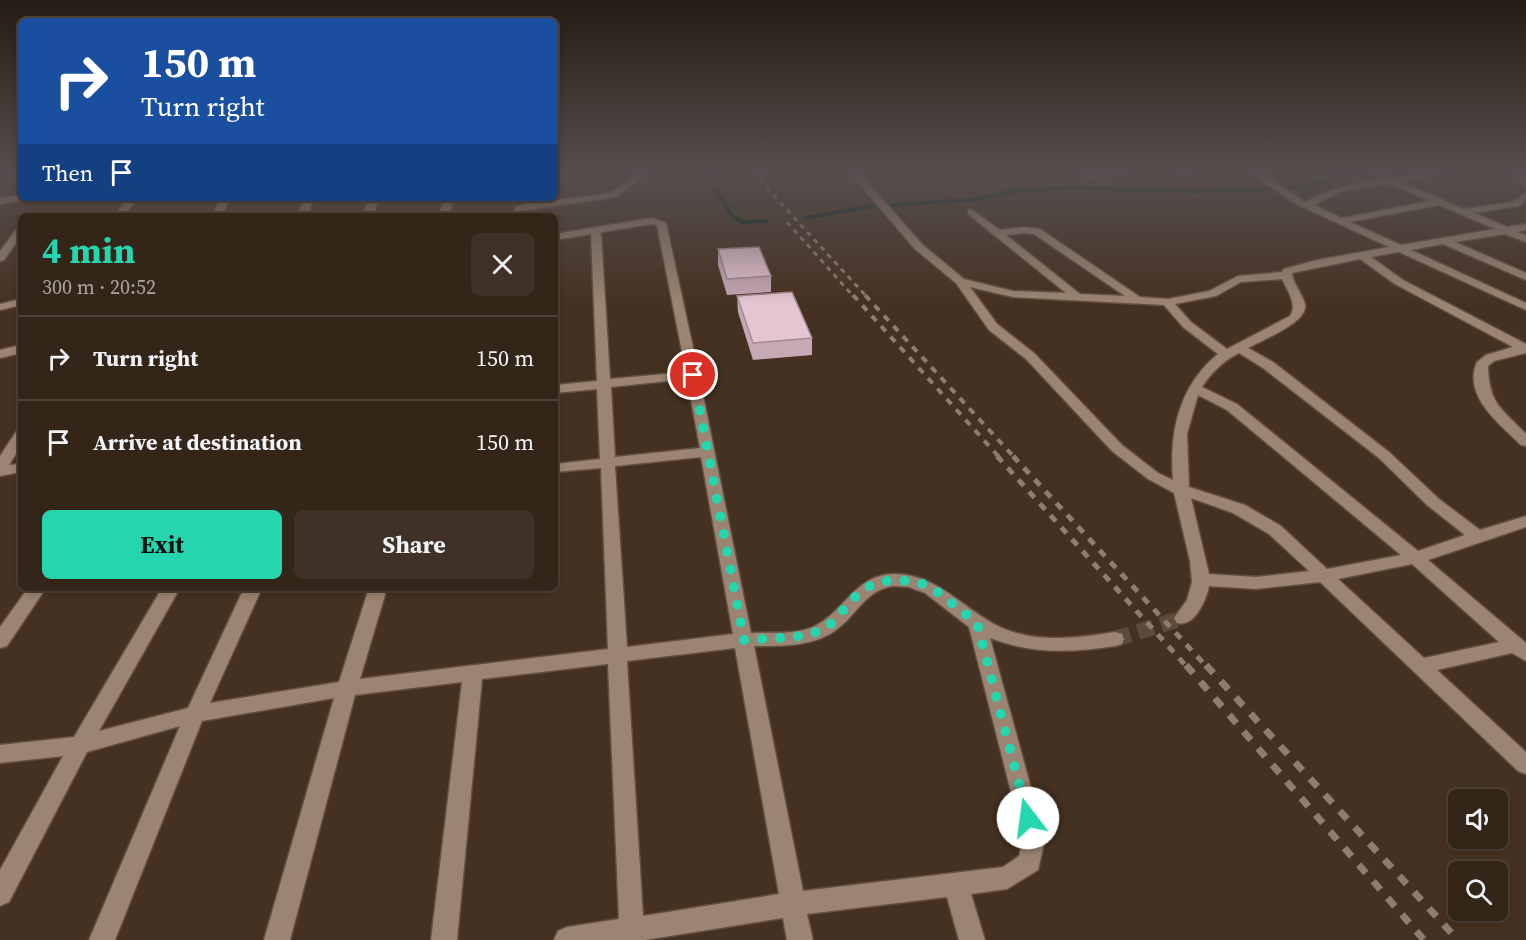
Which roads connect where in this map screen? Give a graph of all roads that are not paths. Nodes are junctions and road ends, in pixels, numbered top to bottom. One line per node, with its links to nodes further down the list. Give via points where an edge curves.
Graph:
1 (894, 217): 20 (street, via 918,247)
2 (977, 217): 11 (street)
3 (1332, 217): 6 (street)
4 (1363, 217): 6 (street)
5 (1475, 217): 8 (street)
6 (1341, 221): 15 (street)
7 (1526, 227): 8 (street)
8 (1506, 230): 13 (street); 14 (street)
9 (596, 231): 12 (street); 31 (street, via 652,221 661,223); 32 (street)
10 (18, 233): 17 (street)
11 (999, 233): 21 (street); 22 (street, via 1037,231)
12 (558, 237)
13 (1526, 238)
14 (1442, 240): 15 (street); 19 (street)
15 (1401, 248): 16 (street); 26 (street)
16 (1362, 255): 18 (street, via 1297,268); 27 (street, via 1399,282)
17 (0, 258)
18 (1286, 275): 23 (street, via 1238,279 1212,294); 29 (street, via 1299,312)
19 (1526, 277)
20 (960, 281): 21 (street, via 1013,294); 43 (street, via 993,327 1029,356 1117,448 1146,471)
21 (1076, 296): 22 (street)
22 (1136, 299): 23 (street)
23 (1168, 302): 29 (street, via 1184,322)
24 (18, 303): 25 (street)
25 (0, 307)
26 (1526, 307)
27 (1525, 348): 35 (street, via 1490,358 1482,365 1482,388 1488,402)
28 (18, 350): 30 (street)
29 (1232, 351): 34 (street, via 1211,365); 45 (street, via 1268,365 1384,454 1433,502)
30 (0, 354)
31 (693, 375): 32 (street); 38 (street)
32 (602, 384): 33 (street); 39 (street)
33 (558, 389)
34 (1195, 389): 43 (street, via 1183,415 1179,437); 46 (street, via 1232,407)
35 (1519, 426): 37 (street)
36 (18, 440): 42 (street)
37 (1526, 442)
38 (708, 452): 39 (street); 56 (street)
39 (609, 462): 41 (street); 59 (street)
40 (18, 468): 42 (street)
41 (558, 468)
42 (0, 469)
43 (1179, 489): 47 (street, via 1259,519); 48 (street)
44 (1526, 521): 45 (street)
45 (1478, 537): 46 (street)
46 (1415, 558): 47 (street); 58 (street)
47 (1322, 576): 48 (street, via 1256,582); 60 (street)
48 (1202, 580): 53 (street, via 1194,605)
49 (36, 591): 57 (street)
50 (169, 591): 64 (street)
51 (252, 591): 63 (street)
52 (377, 591): 62 (street)
53 (1183, 618)
54 (977, 623): 55 (street, via 1015,641 1047,646 1078,646); 56 (street, via 930,586 890,580 870,586 829,626 814,633); 67 (street, via 1034,839 1030,862 1007,878)
55 (1115, 639)
56 (744, 640): 59 (street); 69 (street)
57 (0, 641)
58 (1521, 649): 60 (street)
59 (617, 657): 61 (street); 70 (street)
60 (1420, 666): 66 (street)
61 (473, 674): 62 (street); 73 (street)
62 (347, 688): 63 (street); 72 (street)
63 (195, 714): 64 (street); 71 (street)
64 (80, 745): 65 (street); 68 (street)
65 (0, 754)
66 (1526, 765)
67 (956, 885): 69 (street); 76 (street)
68 (0, 894)
69 (794, 904): 70 (street); 75 (street)
70 (632, 934): 74 (street)
71 (102, 940)
72 (277, 940)
73 (444, 940)
74 (567, 940)
75 (800, 940)
76 (972, 940)

